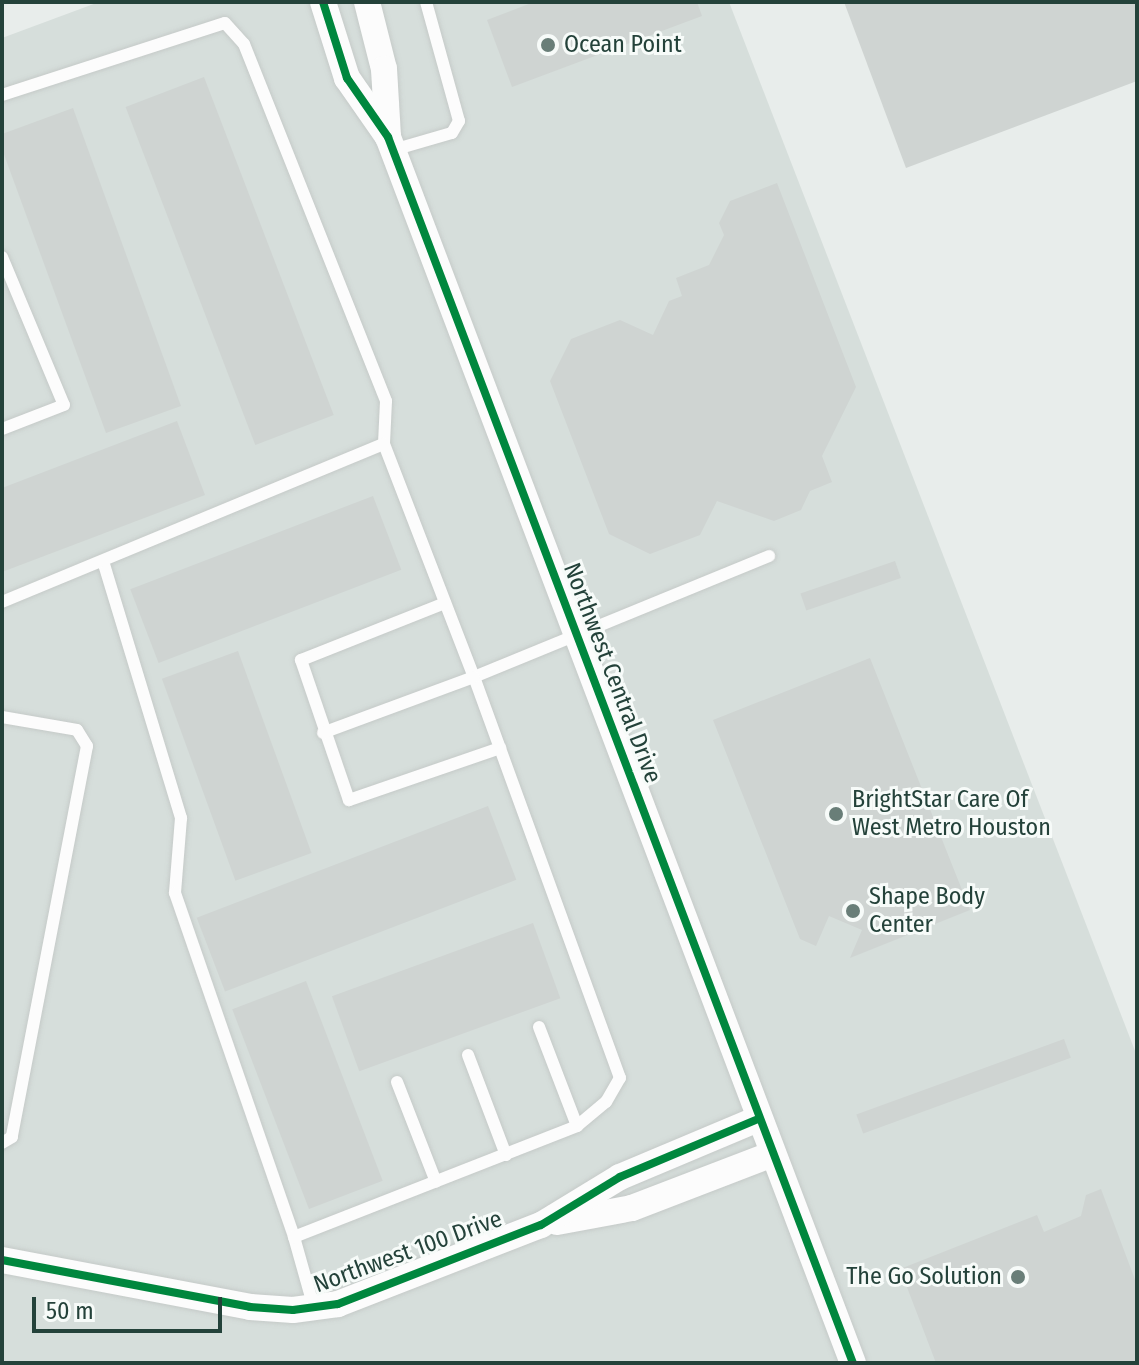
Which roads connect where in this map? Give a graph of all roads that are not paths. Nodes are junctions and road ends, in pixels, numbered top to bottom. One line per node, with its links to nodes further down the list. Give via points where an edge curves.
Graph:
1 (323, 2): 5 (street, Northwest Central Drive, via 347,78)
2 (367, 2): 5 (street, Northwest Central Drive, via 384,69)
3 (426, 2): 5 (lane, via 459,121 452,133)
4 (2, 95): 8 (lane, via 225,23 244,44 386,401)
5 (390, 144): 13 (street, Northwest Central Drive)
6 (2, 257): 7 (lane, via 64,405)
7 (2, 429)
8 (384, 444): 10 (lane); 12 (lane)
9 (769, 556): 13 (lane)
10 (103, 561): 11 (lane); 28 (lane, via 181,818 175,893)
11 (2, 602)
12 (445, 603): 14 (lane); 16 (lane, via 301,660)
13 (576, 634): 14 (lane); 21 (street, Northwest Central Drive)
14 (474, 677): 16 (lane); 17 (lane)
15 (2, 717): 23 (lane, via 77,730 87,746 12,1137)
16 (323, 733): 17 (lane, via 353,803)
17 (500, 748): 22 (lane, via 620,1078 606,1102)
18 (539, 1027): 22 (lane)
19 (468, 1055): 25 (lane)
20 (397, 1082): 26 (lane)
21 (758, 1119): 24 (street, Northwest Central Drive); 27 (street, Northwest 100 Drive, via 620,1177)
22 (577, 1126): 25 (lane)
23 (2, 1143)
24 (773, 1154): 27 (street, Northwest 100 Drive, via 632,1208); 31 (street, Northwest Central Drive)
25 (506, 1155): 26 (lane)
26 (436, 1182): 28 (lane)
27 (541, 1225): 30 (street, Northwest 100 Drive, via 361,1296)
28 (294, 1237): 30 (lane)
29 (2, 1260): 30 (street, Northwest 100 Drive, via 250,1307)
30 (314, 1308)
31 (853, 1363)

